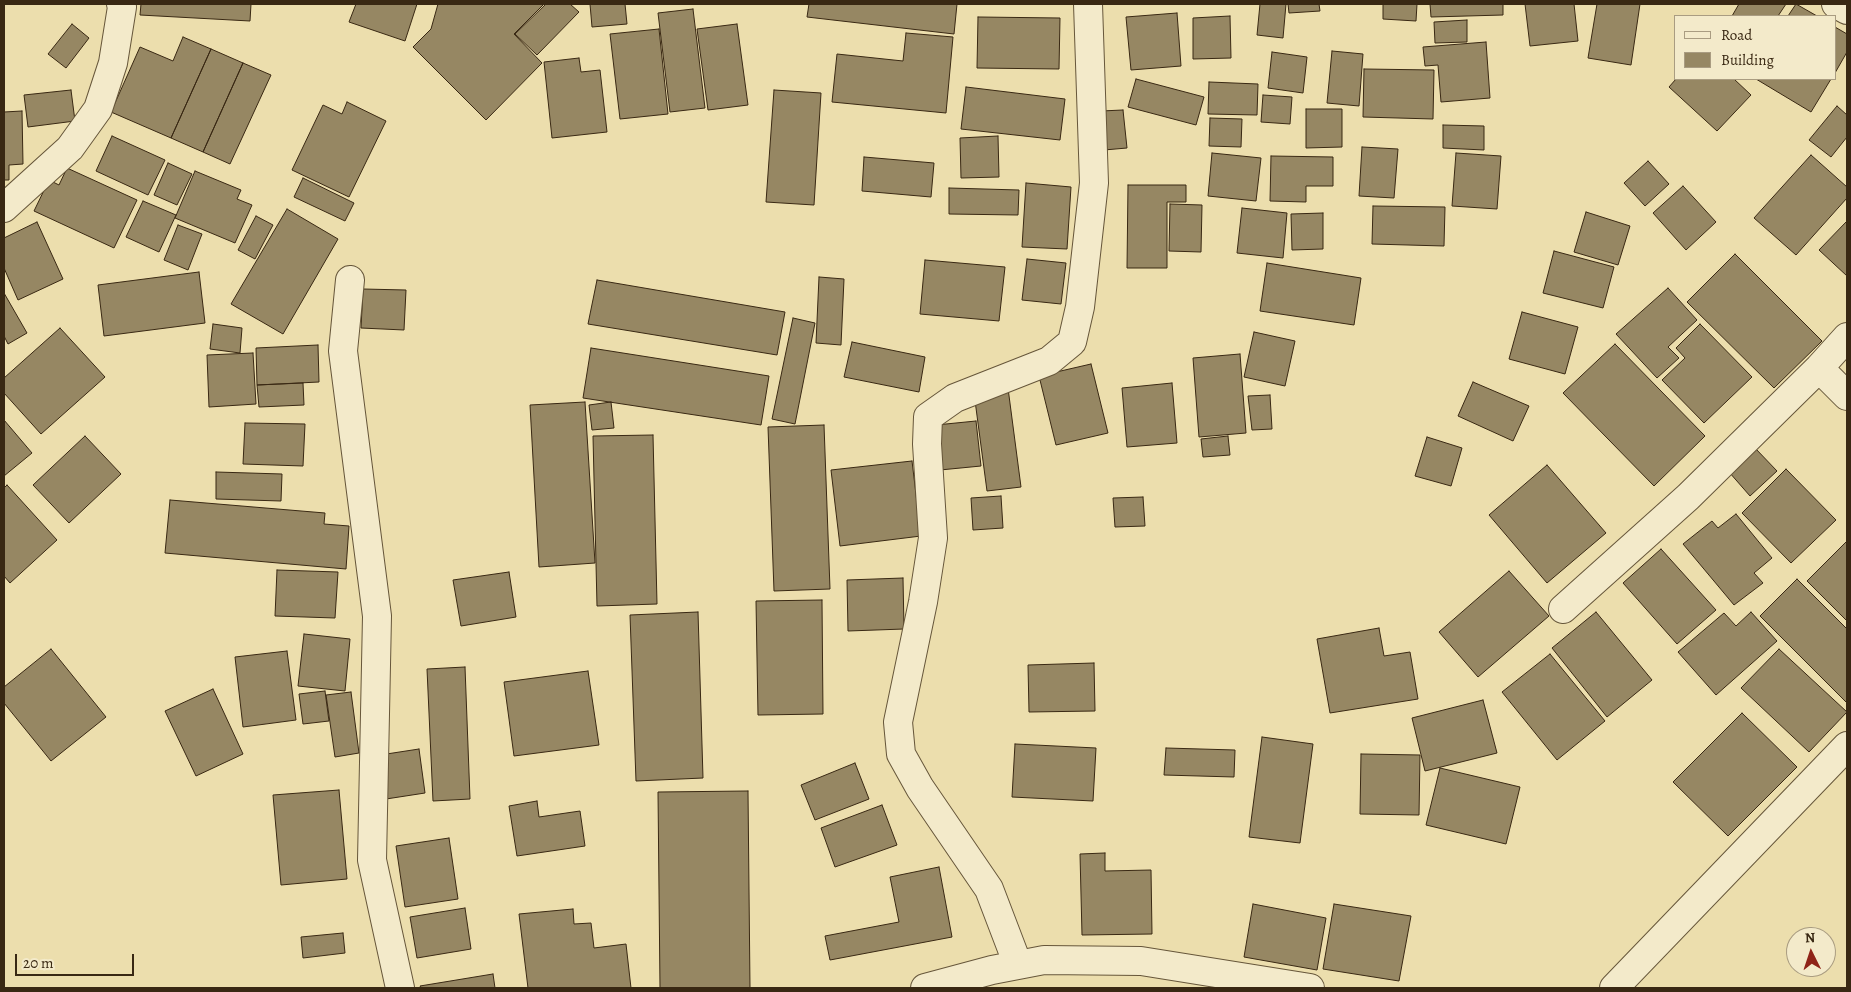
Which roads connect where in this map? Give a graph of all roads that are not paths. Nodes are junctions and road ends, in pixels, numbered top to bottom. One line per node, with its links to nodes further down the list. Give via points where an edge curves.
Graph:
1 (121, 4): 5 (street, via 113,63 98,109 70,148)
2 (1088, 4): 12 (street, via 1094,183 1080,307 1072,342 1049,361 955,398 928,418 933,538 898,722 901,754 920,788 989,890)
3 (1836, 4): 4 (street)
4 (1847, 10)
5 (4, 208)
6 (350, 280): 14 (street, via 343,351 377,616 372,860)
7 (1847, 337): 8 (street)
8 (1819, 368): 9 (street); 10 (street, via 1688,497)
9 (1847, 396)
10 (1564, 609)
11 (1847, 746): 17 (street)
12 (1018, 965): 13 (street, via 1044,960 1140,961); 15 (street)
13 (1206, 980): 16 (street)
14 (400, 988)
15 (925, 988)
16 (1310, 988)
17 (1614, 988)

